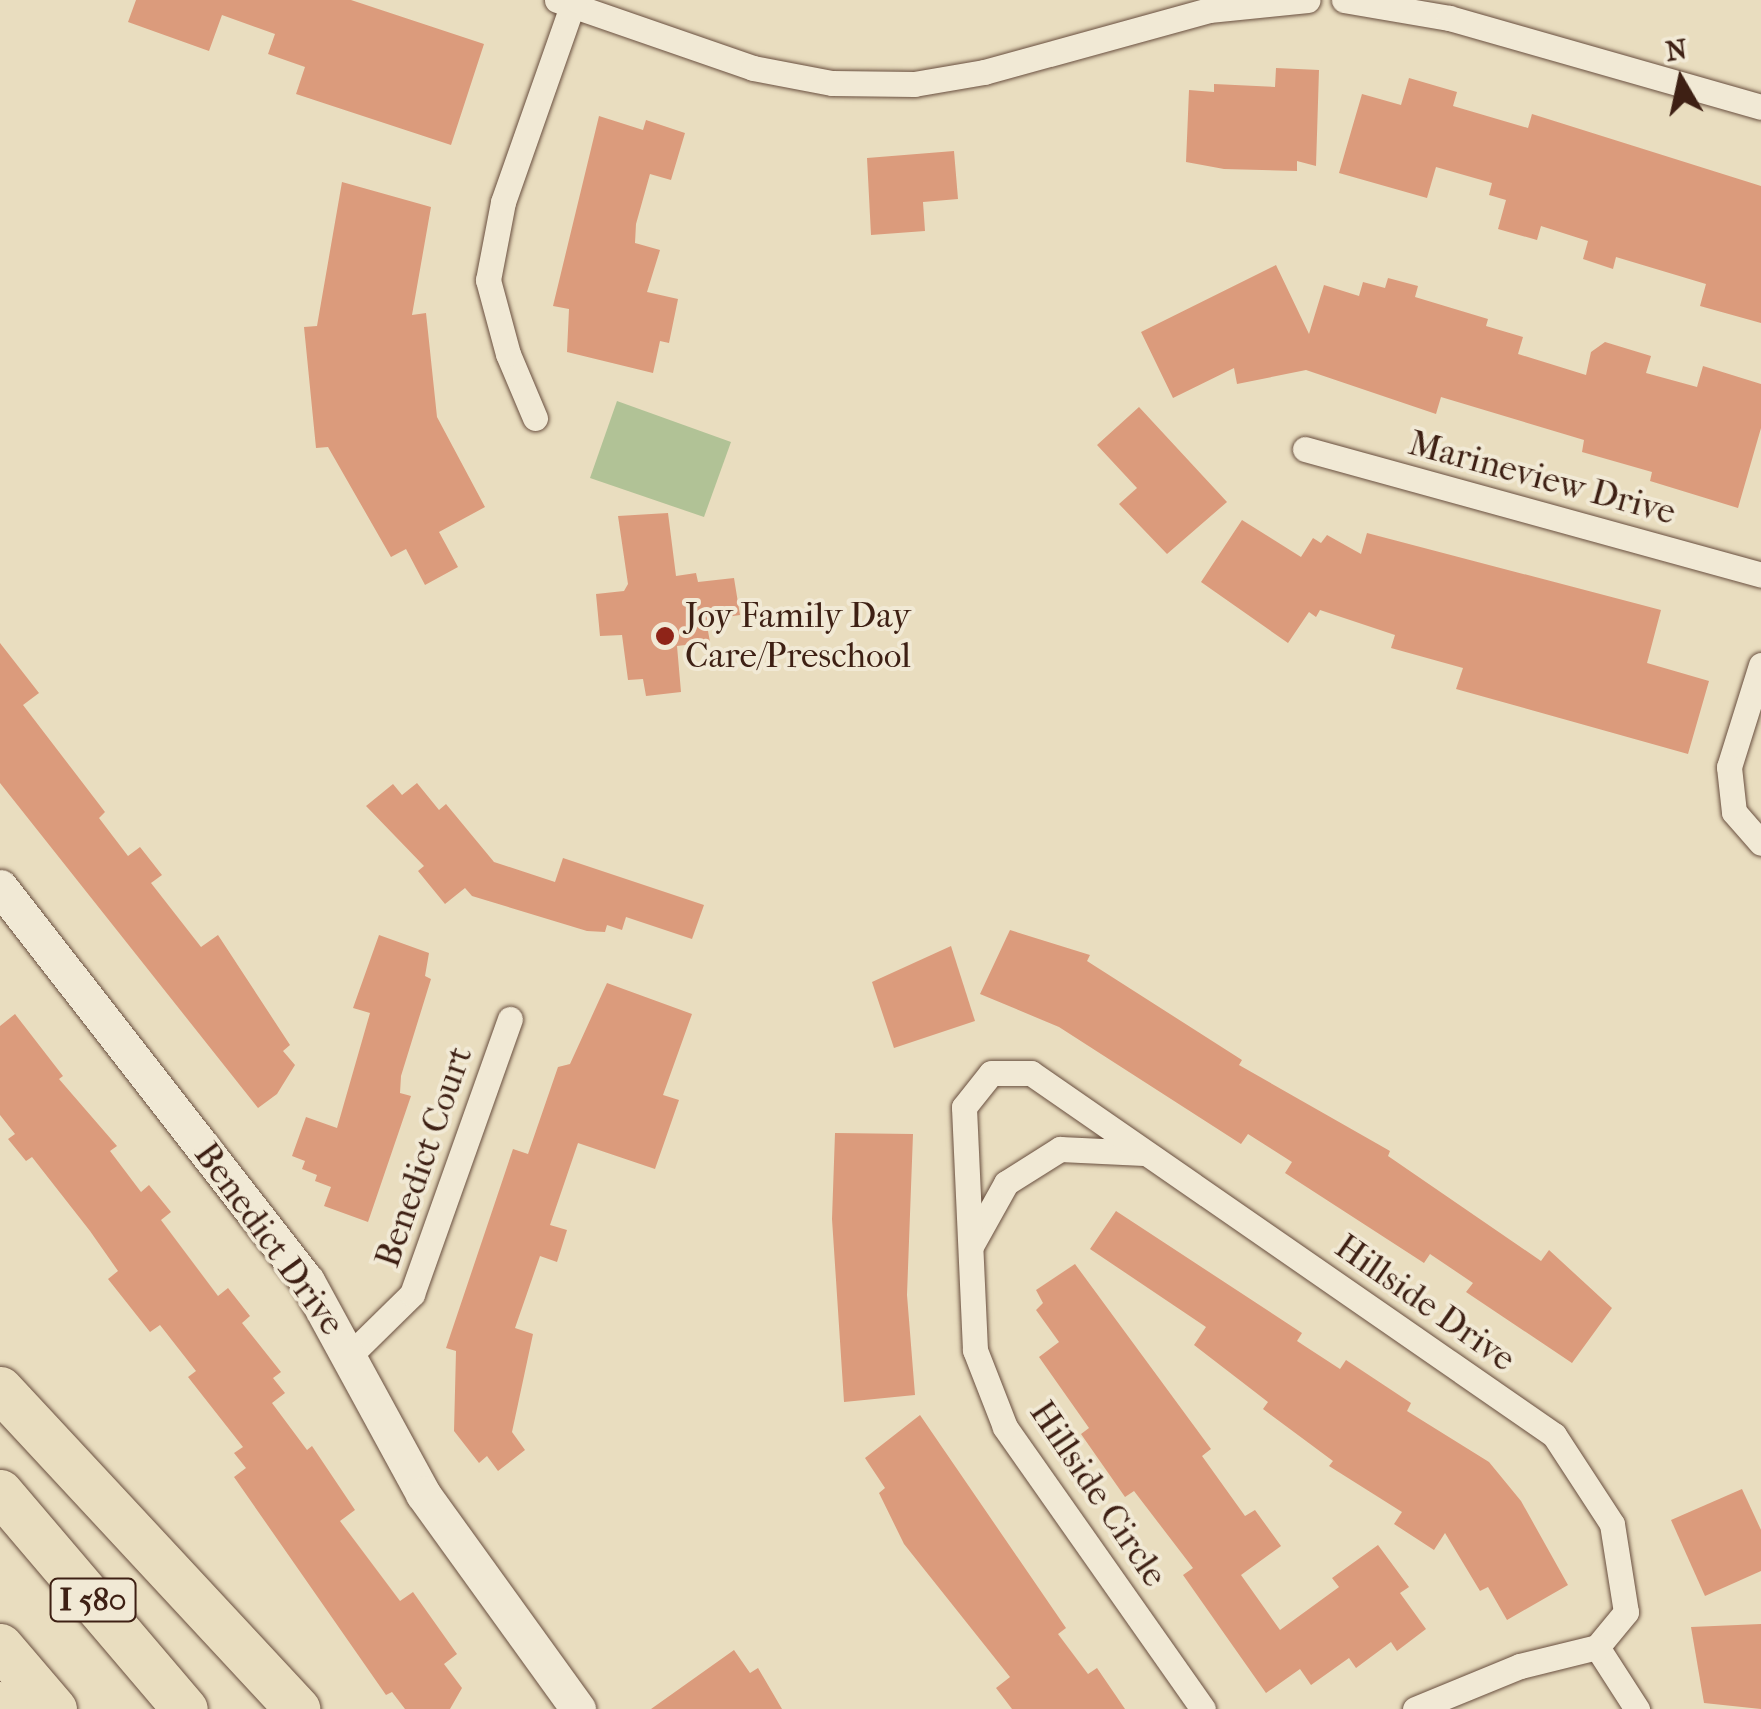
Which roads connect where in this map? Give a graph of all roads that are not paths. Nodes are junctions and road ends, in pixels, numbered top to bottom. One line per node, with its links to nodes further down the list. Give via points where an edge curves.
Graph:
1 (1307, 0): 3 (street, via 1209,10 984,72 914,84 832,83 753,68)
2 (1344, 0): 4 (street, via 1449,18)
3 (567, 2): 5 (street, via 504,202 488,280)
4 (1761, 107)
5 (535, 418)
6 (1305, 449): 7 (street, Marineview Drive)
7 (1761, 575)
8 (1761, 665): 9 (street, via 1730,767 1734,812)
9 (1761, 843)
10 (0, 888): 15 (street, Benedict Drive, via 308,1281)
11 (510, 1019): 15 (street, Benedict Court, via 412,1294)
12 (992, 1073): 13 (street, Hillside Drive, via 1031,1073); 14 (street, Hillside Circle, via 964,1108)
13 (1146, 1153): 14 (street, via 1060,1149 1006,1184); 19 (street, Hillside Drive, via 1554,1435 1612,1524 1626,1612)
14 (972, 1246): 26 (street, Hillside Circle, via 975,1350 1005,1426)
15 (352, 1354): 25 (street, Benedict Drive, via 423,1494)
16 (0, 1389): 24 (highway)
17 (0, 1492): 23 (highway, I 580)
18 (0, 1646): 22 (highway, I 580)
19 (1596, 1647): 27 (street, via 1520,1666); 28 (street)
20 (0, 1704): 21 (highway)
21 (6, 1709)
22 (54, 1709)
23 (185, 1709)
24 (296, 1709)
25 (578, 1709)
26 (1203, 1709)
27 (1414, 1709)
28 (1636, 1709)

